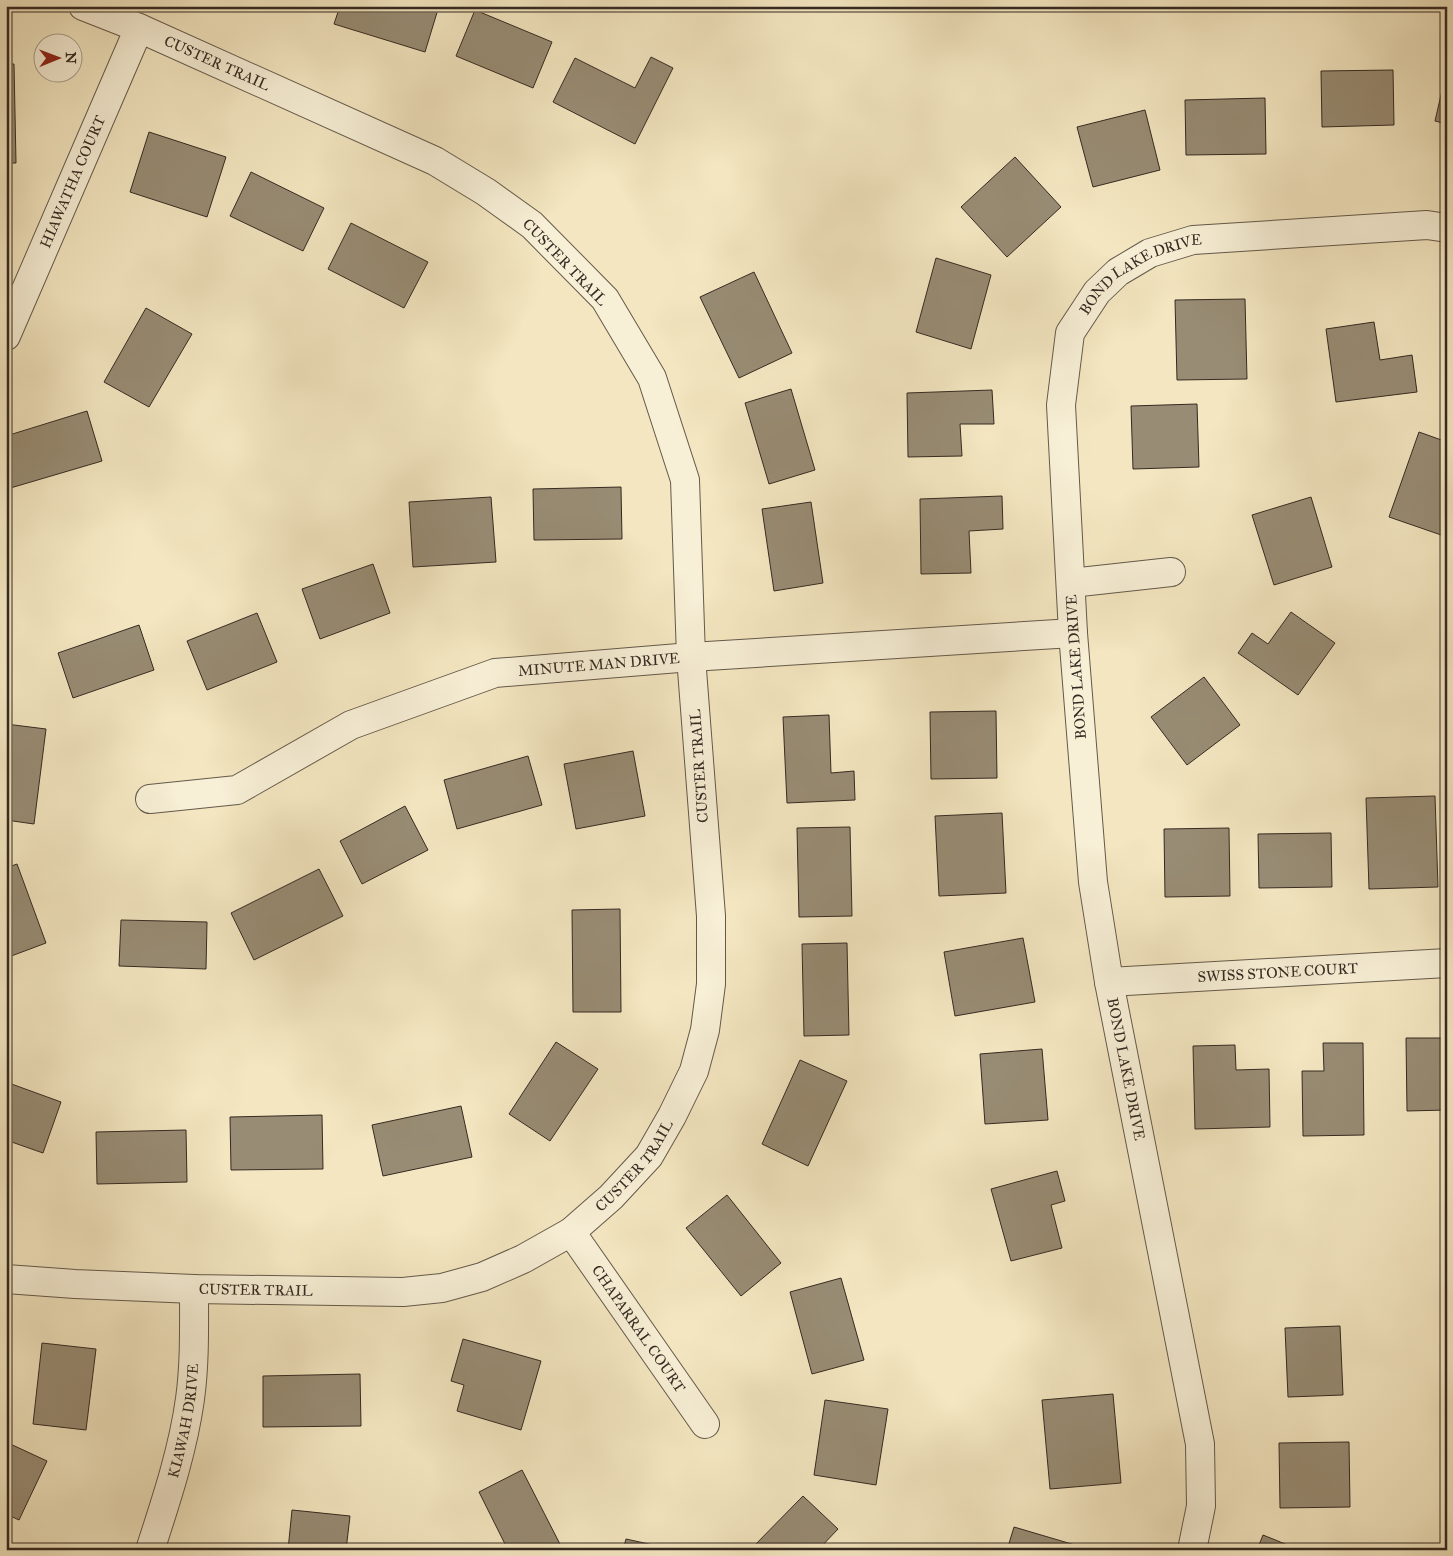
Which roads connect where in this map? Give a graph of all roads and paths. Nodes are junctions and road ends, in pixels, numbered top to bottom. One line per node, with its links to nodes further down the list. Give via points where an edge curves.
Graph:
1 (83, 6): 2 (street, CUSTER TRAIL)
2 (139, 28): 4 (street, HIAWATHA COURT); 8 (street, CUSTER TRAIL, via 435,161 532,225 604,299 652,378 685,480)
3 (1447, 228): 6 (street, BOND LAKE DRIVE, via 1427,225 1193,240 1150,253 1118,272 1097,292 1070,334 1061,405)
4 (6, 336)
5 (1171, 572): 6 (street, BOND LAKE DRIVE)
6 (1071, 583): 7 (street, BOND LAKE DRIVE)
7 (1073, 633): 8 (street, MINUTE MAN DRIVE); 11 (street, BOND LAKE DRIVE, via 1093,882)
8 (691, 657): 9 (street, MINUTE MAN DRIVE, via 495,673 351,725 237,790); 12 (street, CUSTER TRAIL, via 711,916 711,984 705,1030 694,1072 649,1156 611,1197)
9 (150, 799)
10 (1447, 963): 11 (street, SWISS STONE COURT)
11 (1109, 982): 17 (street, BOND LAKE DRIVE, via 1200,1444 1201,1506)
12 (570, 1232): 14 (street, CUSTER TRAIL, via 523,1259 482,1277 442,1288 403,1292); 15 (street, CHAPARRAL COURT)
13 (6, 1279): 14 (street, CUSTER TRAIL)
14 (194, 1289): 16 (street, KIAWAH DRIVE, via 190,1399)
15 (706, 1424)
16 (150, 1550)
17 (1192, 1550)

